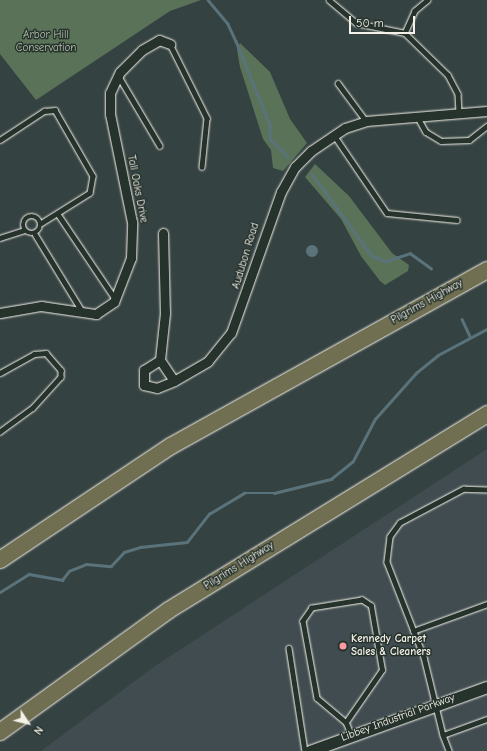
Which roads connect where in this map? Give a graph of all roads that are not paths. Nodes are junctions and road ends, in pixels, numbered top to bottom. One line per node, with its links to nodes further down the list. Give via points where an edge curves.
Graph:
1 (330, 0): 3 (lane, via 356,23)
2 (428, 0): 3 (lane, via 415,11)
3 (405, 33): 8 (lane, via 448,75 458,94)
4 (170, 44): 5 (street, Tall Oaks Drive, via 159,40 142,50); 15 (lane, via 207,118)
5 (118, 75): 14 (lane); 24 (street, Tall Oaks Drive, via 110,92 110,114 130,205 132,240 126,278)
6 (338, 83): 10 (lane)
7 (487, 111): 8 (street, Audubon Road)
8 (459, 112): 9 (street, Audubon Road)
9 (417, 116): 10 (street, Audubon Road); 11 (lane, via 426,132 441,141 469,140)
10 (366, 121): 12 (street, Audubon Road)
11 (487, 126)
12 (334, 135): 17 (lane, via 387,213); 29 (street, Audubon Road, via 298,163 283,186 244,303 227,340 200,367)
13 (0, 140): 16 (lane, via 44,111 51,109 60,115 94,181 90,193)
14 (160, 146)
15 (202, 167)
16 (58, 214): 18 (lane); 24 (lane)
17 (457, 220)
18 (42, 223): 19 (lane, via 36,216 29,216 22,225); 21 (lane)
19 (24, 230): 21 (lane); 22 (lane)
20 (163, 233): 27 (street, via 165,313)
21 (35, 234): 26 (lane)
22 (0, 238)
23 (487, 270): 33 (highway, Pilgrims Highway, via 171,446)
24 (116, 300): 26 (street, Tall Oaks Drive, via 101,313)
25 (0, 313): 26 (street, Tall Oaks Drive, via 41,306)
26 (83, 313)
27 (160, 360): 29 (street); 29 (street, Audubon Road, via 144,370 144,385 157,388)
28 (0, 373): 31 (lane, via 34,354 46,353 61,370 61,376 33,408)
29 (174, 381)
30 (487, 414): 41 (highway, Pilgrims Highway, via 174,606)
31 (0, 432)
32 (487, 490): 35 (lane, via 481,486 464,489 400,523 390,537 387,562)
33 (0, 560)
34 (487, 604): 35 (lane)
35 (413, 630): 38 (lane)
36 (289, 648): 44 (lane)
37 (487, 687): 38 (street, Libbey Industrial Parkway)
38 (438, 703): 42 (street, Libbey Industrial Parkway); 43 (lane)
39 (487, 720): 43 (lane)
40 (346, 722): 40 (lane, via 382,670 370,606 362,600 312,608 303,621 317,698); 42 (lane)
41 (0, 732)
42 (351, 734): 45 (street, Libbey Industrial Parkway)
43 (443, 735): 46 (lane)
44 (305, 751)
45 (310, 751)
46 (449, 751)

